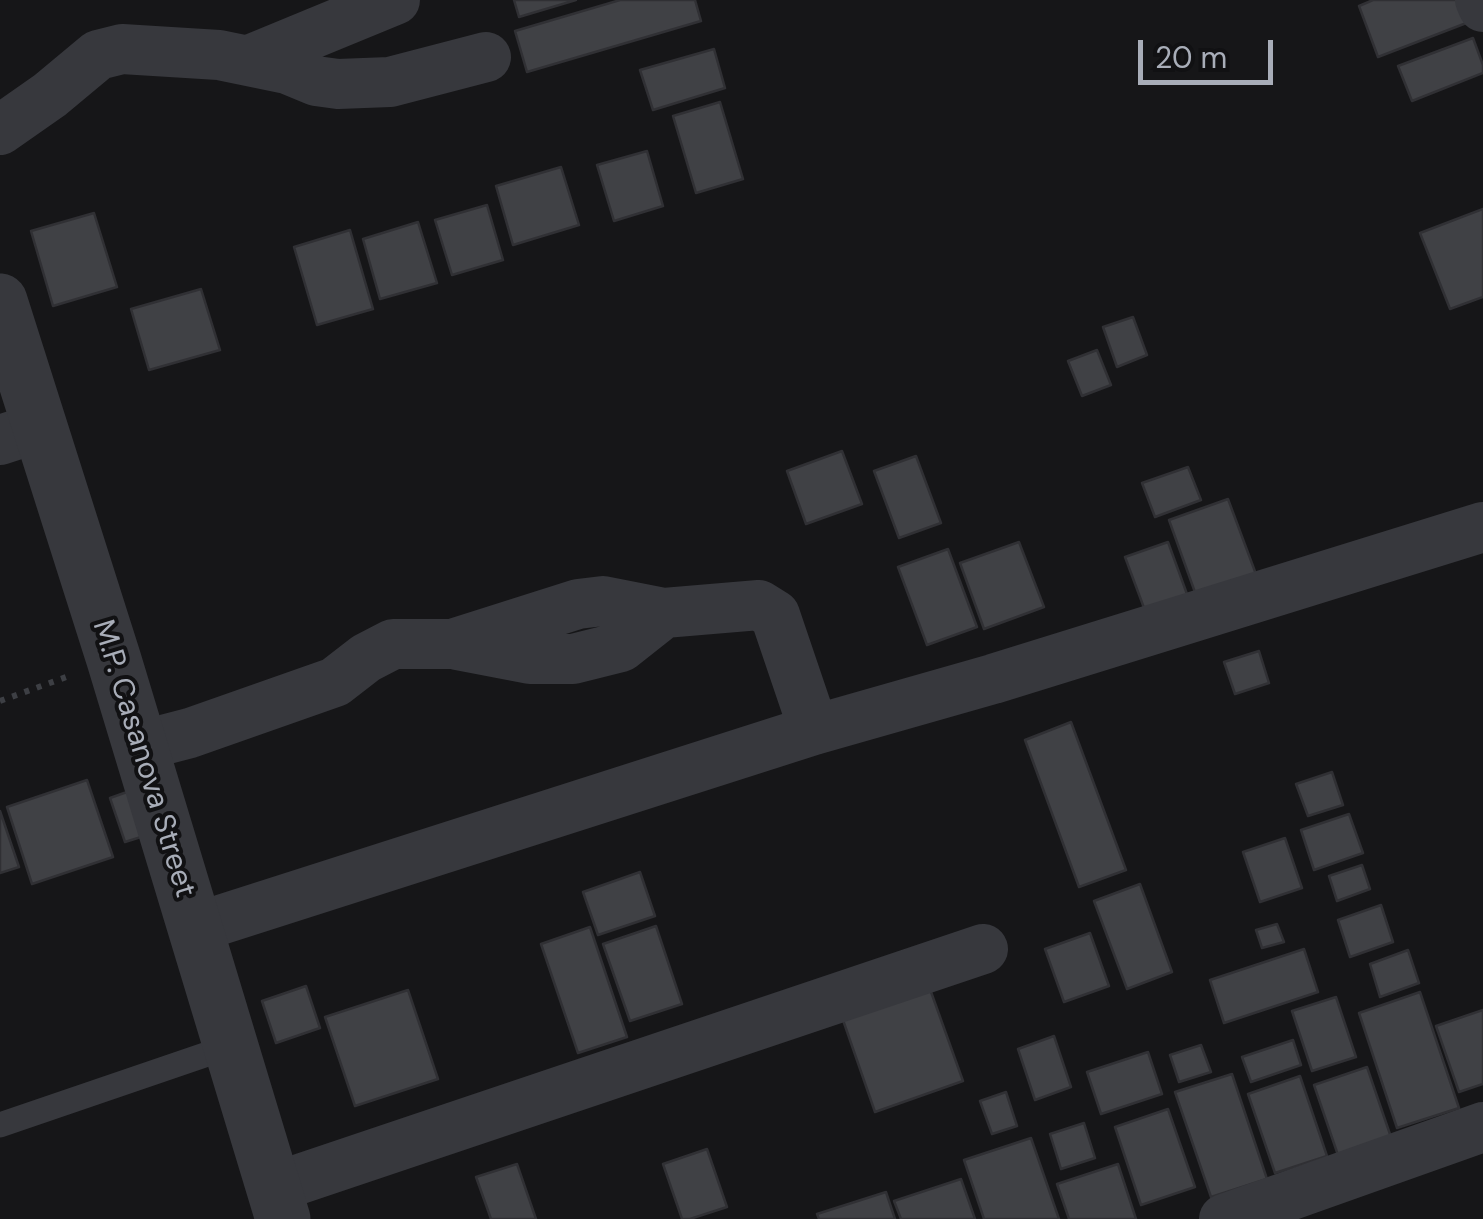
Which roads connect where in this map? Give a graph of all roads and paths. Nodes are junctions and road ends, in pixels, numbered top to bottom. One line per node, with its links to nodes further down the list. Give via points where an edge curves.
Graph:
1 (395, 0): 5 (street)
2 (1480, 0): 3 (street)
3 (1483, 7)
4 (486, 57): 5 (street, via 390,82 338,84)
5 (249, 60): 6 (street, via 122,49 98,55)
6 (0, 130)
7 (0, 301): 8 (street, M.P. Casanova Street)
8 (20, 433): 10 (street, M.P. Casanova Street)
9 (1483, 527): 12 (street)
10 (114, 660): 11 (path); 13 (street, M.P. Casanova Street)
11 (0, 701)
12 (814, 730): 13 (street, via 775,615 760,605 664,613 621,648 573,659 393,644 335,682); 14 (street)
13 (140, 746): 14 (street, M.P. Casanova Street)
14 (195, 928): 16 (street, M.P. Casanova Street)
15 (983, 949): 19 (street)
16 (231, 1046): 17 (lane); 19 (street, M.P. Casanova Street)
17 (0, 1125)
18 (1483, 1127): 20 (street)
19 (278, 1204)
20 (1287, 1208): 21 (street)
21 (1224, 1219)

